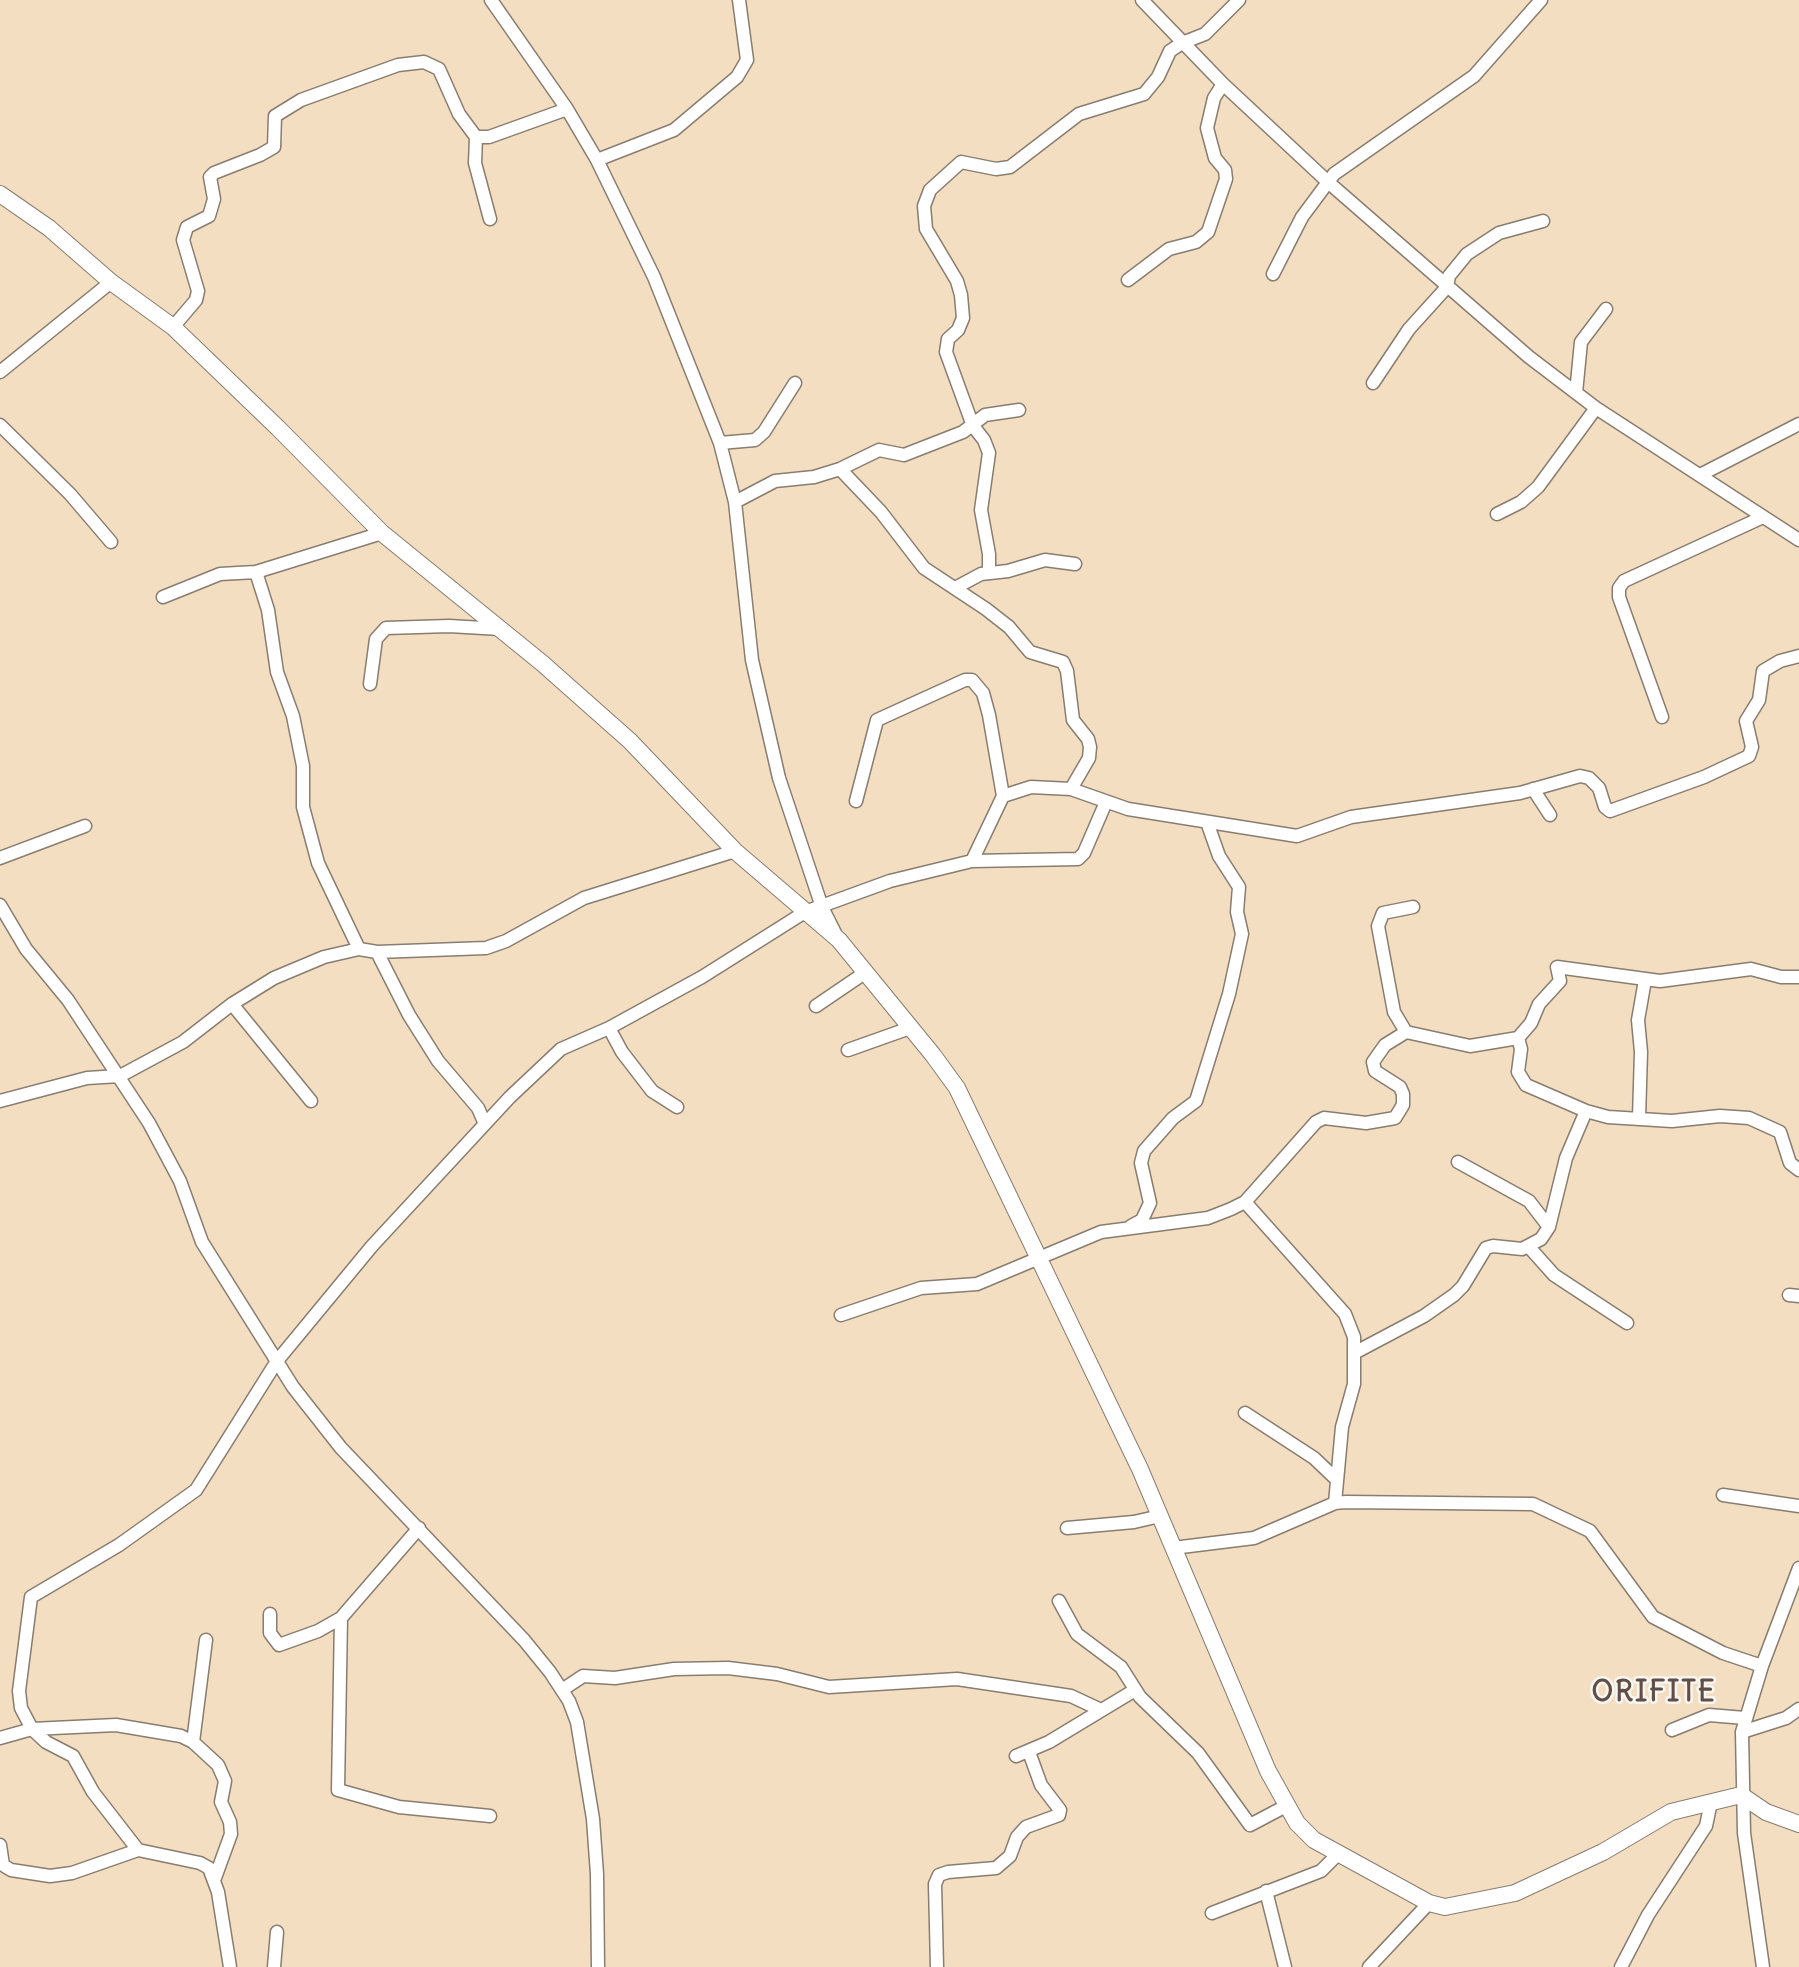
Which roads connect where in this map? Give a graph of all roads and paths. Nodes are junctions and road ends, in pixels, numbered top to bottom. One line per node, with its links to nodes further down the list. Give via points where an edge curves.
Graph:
1 (491, 0): 8 (street)
2 (739, 0): 10 (street, via 747,60 737,77 674,130)
3 (1142, 0): 6 (street)
4 (1239, 0): 6 (street, via 1205,34)
5 (1541, 0): 11 (street, via 1474,76 1346,164)
6 (1182, 43): 7 (street); 29 (street, via 1170,51 1144,94 1079,114 1010,167 961,162 930,190 924,206 926,229 961,295 963,317 948,339 946,352)
7 (1223, 84): 11 (street); 16 (street, via 1207,128 1226,179 1208,232 1196,242 1170,249)
8 (567, 109): 9 (street, via 489,137); 10 (street)
9 (476, 137): 13 (street, via 475,163); 20 (street, via 459,114 439,69 424,62 384,70 301,100 275,116 274,147 210,177 214,199 209,216 187,227 183,240 198,291 196,300)
10 (597, 160): 30 (street, via 664,301)
11 (1328, 182): 15 (street, via 1302,217); 18 (street)
12 (0, 194): 17 (main road, via 49,228)
13 (490, 219)
14 (1543, 221): 18 (street, via 1487,240 1455,267)
15 (1272, 274)
16 (1128, 280)
17 (111, 282): 20 (main road); 21 (street)
18 (1447, 288): 23 (street, via 1409,330); 24 (street)
19 (1606, 309): 24 (street, via 1581,342)
20 (173, 327): 36 (main road)
21 (0, 372)
22 (795, 383): 30 (street, via 755,440)
23 (1373, 383)
24 (1576, 393): 25 (street)
25 (1597, 408): 32 (street); 34 (street, via 1538,487)
26 (1019, 410): 29 (street, via 992,412)
27 (1799, 424): 32 (street)
28 (0, 425): 38 (street)
29 (973, 426): 31 (street, via 904,454 879,450); 41 (street, via 989,453 981,510)
30 (720, 443): 33 (street)
31 (840, 469): 33 (street, via 775,481); 42 (street, via 924,568)
32 (1700, 475): 35 (street)
33 (735, 502): 60 (street, via 755,673 779,778)
34 (1497, 514)
35 (1763, 517): 37 (street); 47 (street, via 1624,581 1619,588)
36 (382, 533): 40 (street); 44 (main road)
37 (1799, 540)
38 (111, 542)
39 (1075, 564): 41 (street, via 1045,560)
40 (256, 572): 43 (street, via 220,574); 64 (street, via 268,610 277,672 293,716 303,766 303,807 318,863)
41 (989, 573): 42 (street)
42 (955, 588): 48 (street, via 1009,627 1030,652 1063,662 1073,720 1090,747 1089,758)
43 (163, 597)
44 (500, 629): 46 (street, via 386,628 376,639); 56 (main road, via 630,741)
45 (1799, 656): 49 (street, via 1763,671 1759,700 1746,721 1752,752 1745,759 1610,811 1589,778 1572,777)
46 (370, 684)
47 (1662, 717)
48 (1071, 789): 50 (street, via 1031,787); 52 (street)
49 (1533, 789): 53 (street); 54 (street, via 1351,817 1297,836)
50 (1003, 796): 51 (street, via 983,693 972,680 965,680 877,720); 58 (street)
51 (856, 801)
52 (1106, 802): 54 (street); 58 (street, via 1078,859)
53 (1550, 815)
54 (1207, 822): 87 (street, via 1219,856 1239,887 1237,912 1242,934 1196,1101 1173,1118 1144,1151 1140,1163 1150,1203 1142,1220)
55 (85, 826): 57 (street)
56 (735, 851): 62 (main road); 65 (street, via 584,898 486,948)
57 (0, 858)
58 (972, 862): 60 (street, via 890,881)
59 (0, 905): 76 (street, via 26,949)
60 (822, 907): 62 (street); 63 (street)
61 (1413, 907): 73 (street, via 1383,913 1378,926 1394,1012)
62 (806, 912): 63 (main road); 71 (street)
63 (839, 940): 66 (main road)
64 (359, 949): 65 (street); 69 (street, via 324,957 274,978)
65 (377, 952): 82 (street, via 409,1015)
66 (866, 972): 70 (street); 72 (main road)
67 (1799, 976): 68 (street, via 1782,978 1751,969)
68 (1645, 980): 74 (street, via 1557,967 1560,981); 81 (street, via 1637,1020)
69 (232, 1004): 76 (street, via 183,1042); 78 (street)
70 (816, 1006)
71 (609, 1028): 79 (street, via 652,1091); 82 (street, via 561,1049)
72 (910, 1028): 75 (street); 89 (main road, via 957,1088)
73 (1406, 1032): 74 (street, via 1470,1046); 85 (street, via 1385,1045 1373,1062 1375,1071 1400,1087 1403,1094 1395,1118 1366,1123 1324,1118)
74 (1518, 1038): 80 (street, via 1520,1079)
75 (848, 1050)
76 (120, 1076): 77 (street, via 88,1078); 93 (street, via 180,1181 202,1242)
77 (0, 1101)
78 (311, 1101)
79 (677, 1107)
80 (1586, 1111): 81 (street); 86 (street, via 1566,1158)
81 (1639, 1118): 84 (street, via 1749,1118 1780,1132 1790,1163)
82 (485, 1124): 93 (street, via 372,1246)
83 (1458, 1162): 86 (street, via 1529,1201)
84 (1799, 1170)
85 (1245, 1202): 87 (street, via 1208,1218); 92 (street, via 1345,1314)
86 (1549, 1227): 88 (street)
87 (1124, 1230): 89 (street, via 1101,1232)
88 (1529, 1247): 91 (street, via 1554,1275); 92 (street, via 1486,1248 1454,1295)
89 (1040, 1259): 90 (street, via 978,1284 922,1288); 99 (main road)
90 (841, 1315)
91 (1628, 1323)
92 (1356, 1352): 95 (street)
93 (277, 1361): 100 (street, via 341,1448); 114 (street, via 197,1490 119,1545 31,1597 19,1691 21,1708)
94 (1245, 1413): 95 (street, via 1314,1458)
95 (1336, 1479): 97 (street)
96 (1723, 1496): 98 (street)
97 (1335, 1503): 102 (street, via 1254,1538); 108 (street, via 1533,1504 1590,1531 1653,1617 1723,1653)
98 (1799, 1506)
99 (1160, 1516): 101 (street); 102 (main road)
100 (419, 1528): 106 (street); 109 (street, via 524,1640)
101 (1067, 1528)
102 (1173, 1548): 123 (main road)
103 (1799, 1568): 108 (street)
104 (1059, 1601): 110 (street, via 1077,1634 1121,1667)
105 (270, 1614): 106 (street, via 270,1633 279,1644)
106 (341, 1618): 124 (street, via 338,1790 399,1807)
107 (206, 1640): 118 (street)
108 (1762, 1665): 113 (street)
109 (562, 1690): 112 (street, via 583,1676 615,1678 674,1669 728,1668 829,1687 957,1679 1071,1696); 136 (street, via 577,1722 593,1819)
110 (1135, 1690): 112 (street); 123 (street, via 1198,1752 1250,1825)
111 (1799, 1709): 116 (street)
112 (1101, 1710): 119 (street)
113 (1745, 1718): 115 (street, via 1709,1715); 116 (street)
114 (32, 1729): 117 (street); 118 (street, via 116,1725); 127 (street, via 73,1756 93,1792)
115 (1672, 1730)
116 (1742, 1732): 121 (street)
117 (0, 1738)
118 (193, 1742): 129 (street, via 218,1765 225,1781 221,1802 230,1834)
119 (1029, 1752): 120 (street); 137 (street, via 1059,1815 1026,1827 1010,1856 996,1868 939,1875 935,1884)
120 (1016, 1756)
121 (1741, 1795): 122 (main road); 125 (main road, via 1766,1812); 141 (street)
122 (1711, 1802): 131 (main road, via 1671,1812 1603,1852 1515,1893 1445,1906); 140 (street, via 1706,1826 1648,1915)
123 (1286, 1806): 128 (main road, via 1297,1824)
124 (490, 1816)
125 (1799, 1824)
126 (0, 1845): 127 (street, via 3,1865 11,1870 50,1876)
127 (138, 1850): 129 (street, via 200,1863)
128 (1337, 1855): 130 (street, via 1321,1871); 131 (main road)
129 (215, 1878): 134 (street)
130 (1266, 1891): 132 (street); 138 (street)
131 (1429, 1903): 139 (street)
132 (1212, 1913)
133 (277, 1932): 135 (street)
134 (229, 1967)
135 (274, 1967)
136 (598, 1967)
137 (937, 1967)
138 (1285, 1967)
139 (1369, 1967)
140 (1621, 1967)
141 (1763, 1967)

